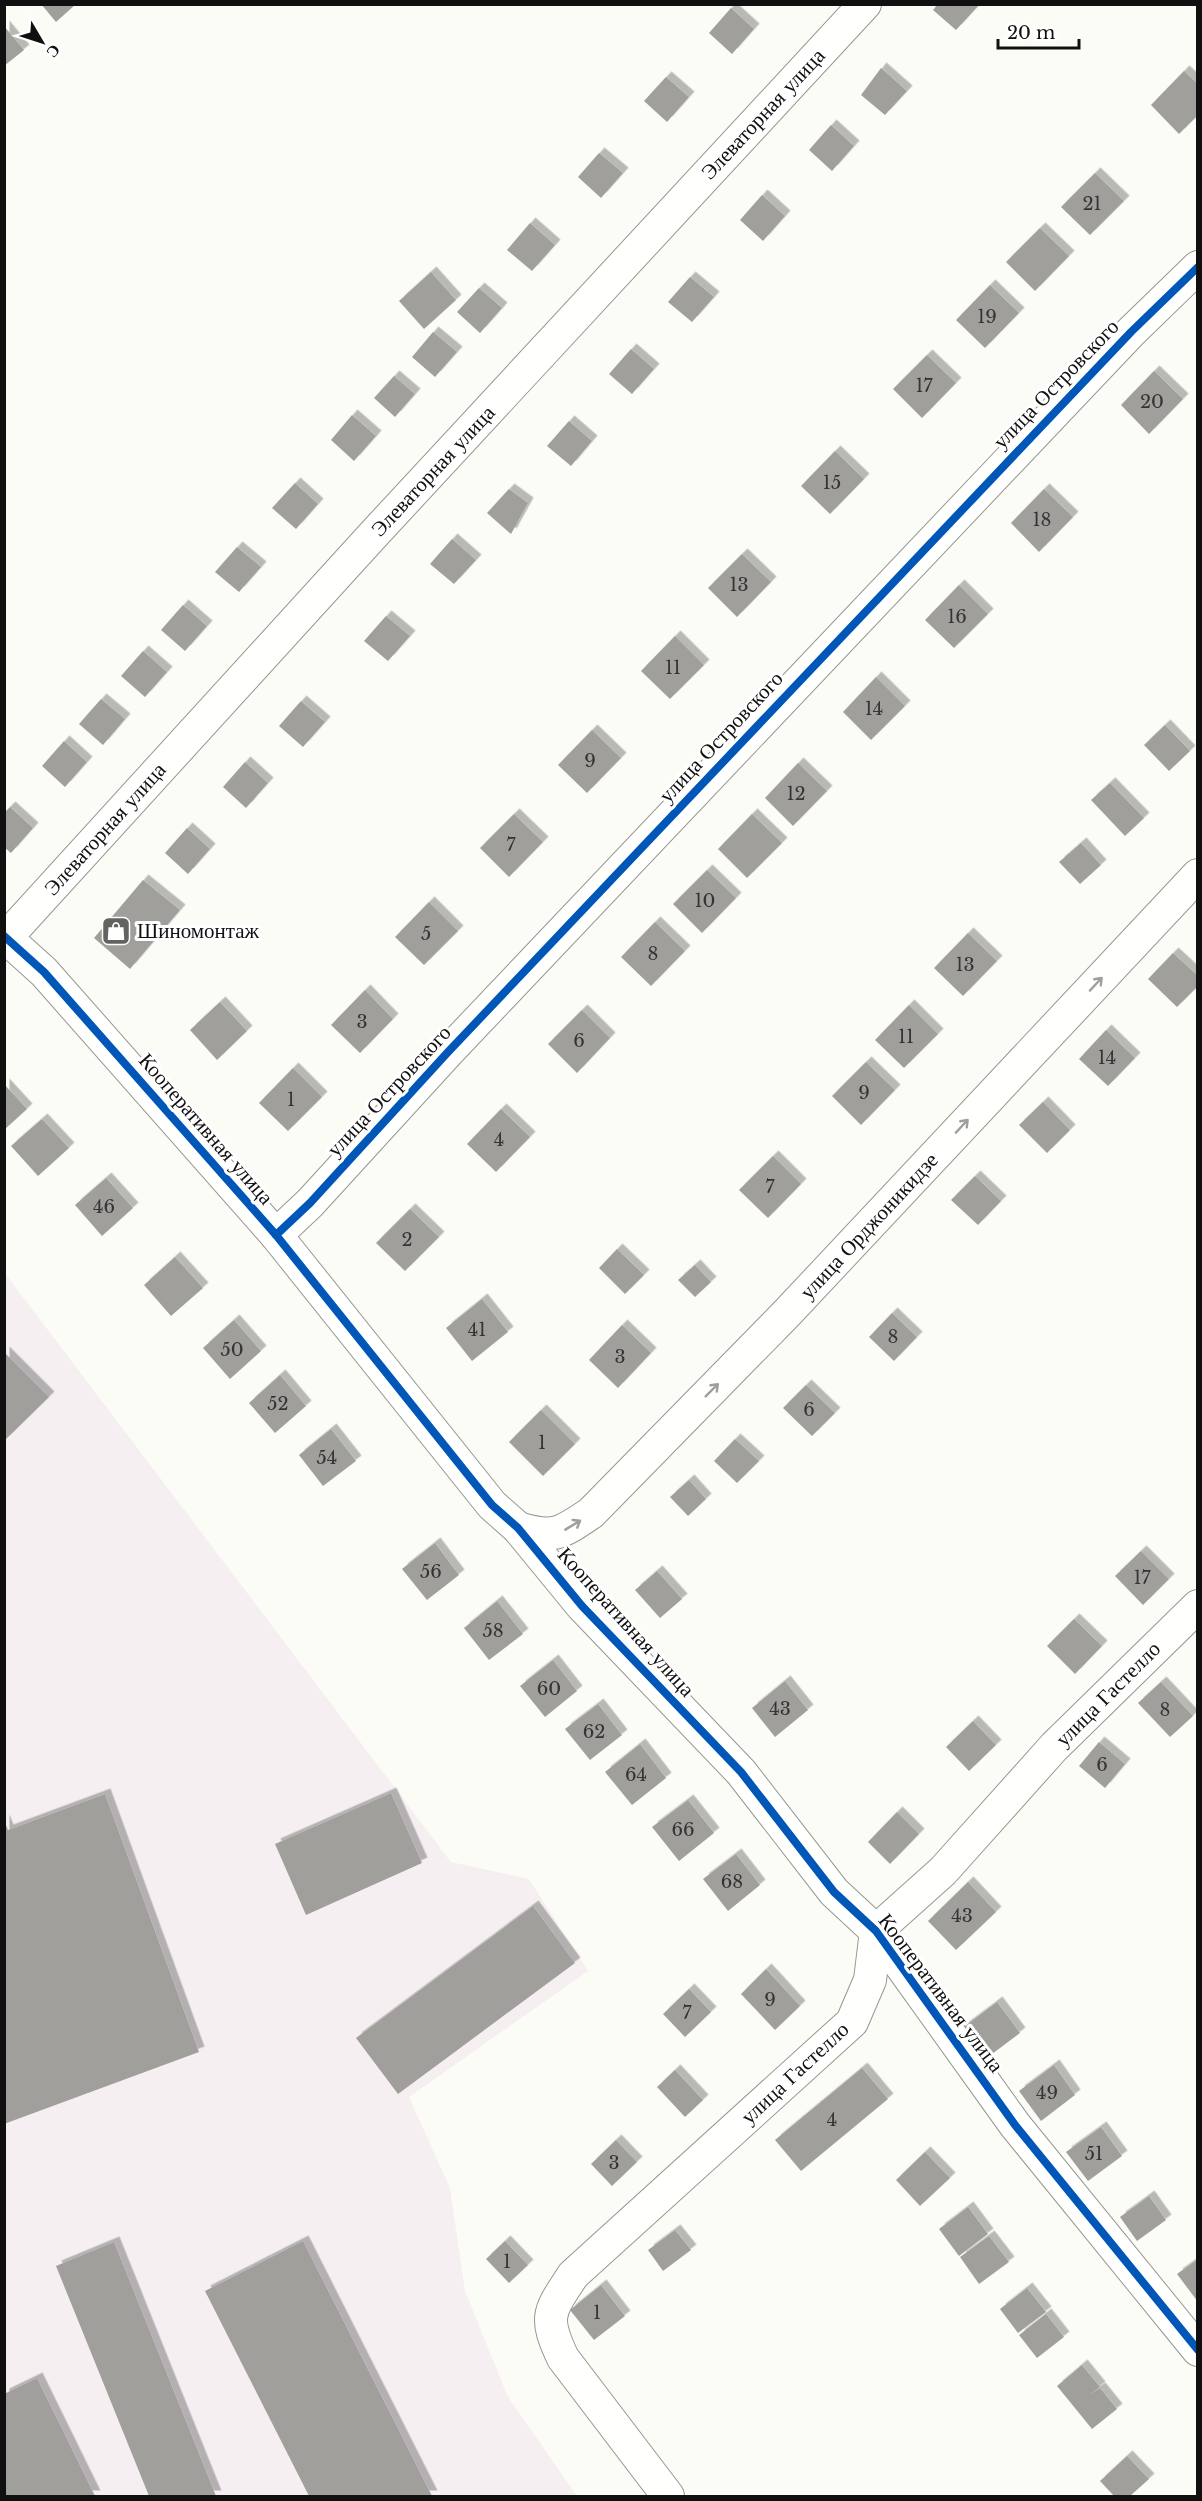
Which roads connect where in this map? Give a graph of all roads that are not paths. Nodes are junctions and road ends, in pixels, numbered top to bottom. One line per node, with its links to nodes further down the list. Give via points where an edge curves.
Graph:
1 (865, 4): 4 (street, Элеваторная улица)
2 (1197, 267): 5 (street, улица Островского, via 1131,332)
3 (1197, 875): 6 (street, улица Орджоникидзе, one-way to 3, via 544,1536 568,1529 591,1513 788,1312)
4 (5, 938): 5 (street, Кооперативная улица, via 44,972)
5 (276, 1235): 6 (street, Кооперативная улица, via 492,1505)
6 (518, 1528): 8 (street, Кооперативная улица, via 582,1606 741,1772 834,1892)
7 (1197, 1606): 8 (street, улица Гастелло, via 1054,1747 943,1871)
8 (876, 1931): 9 (street, Кооперативная улица, via 1016,2125); 10 (street, улица Гастелло, via 870,1980 852,2022 573,2275 551,2310 553,2336 563,2358)
9 (1197, 2350)
10 (668, 2496)

